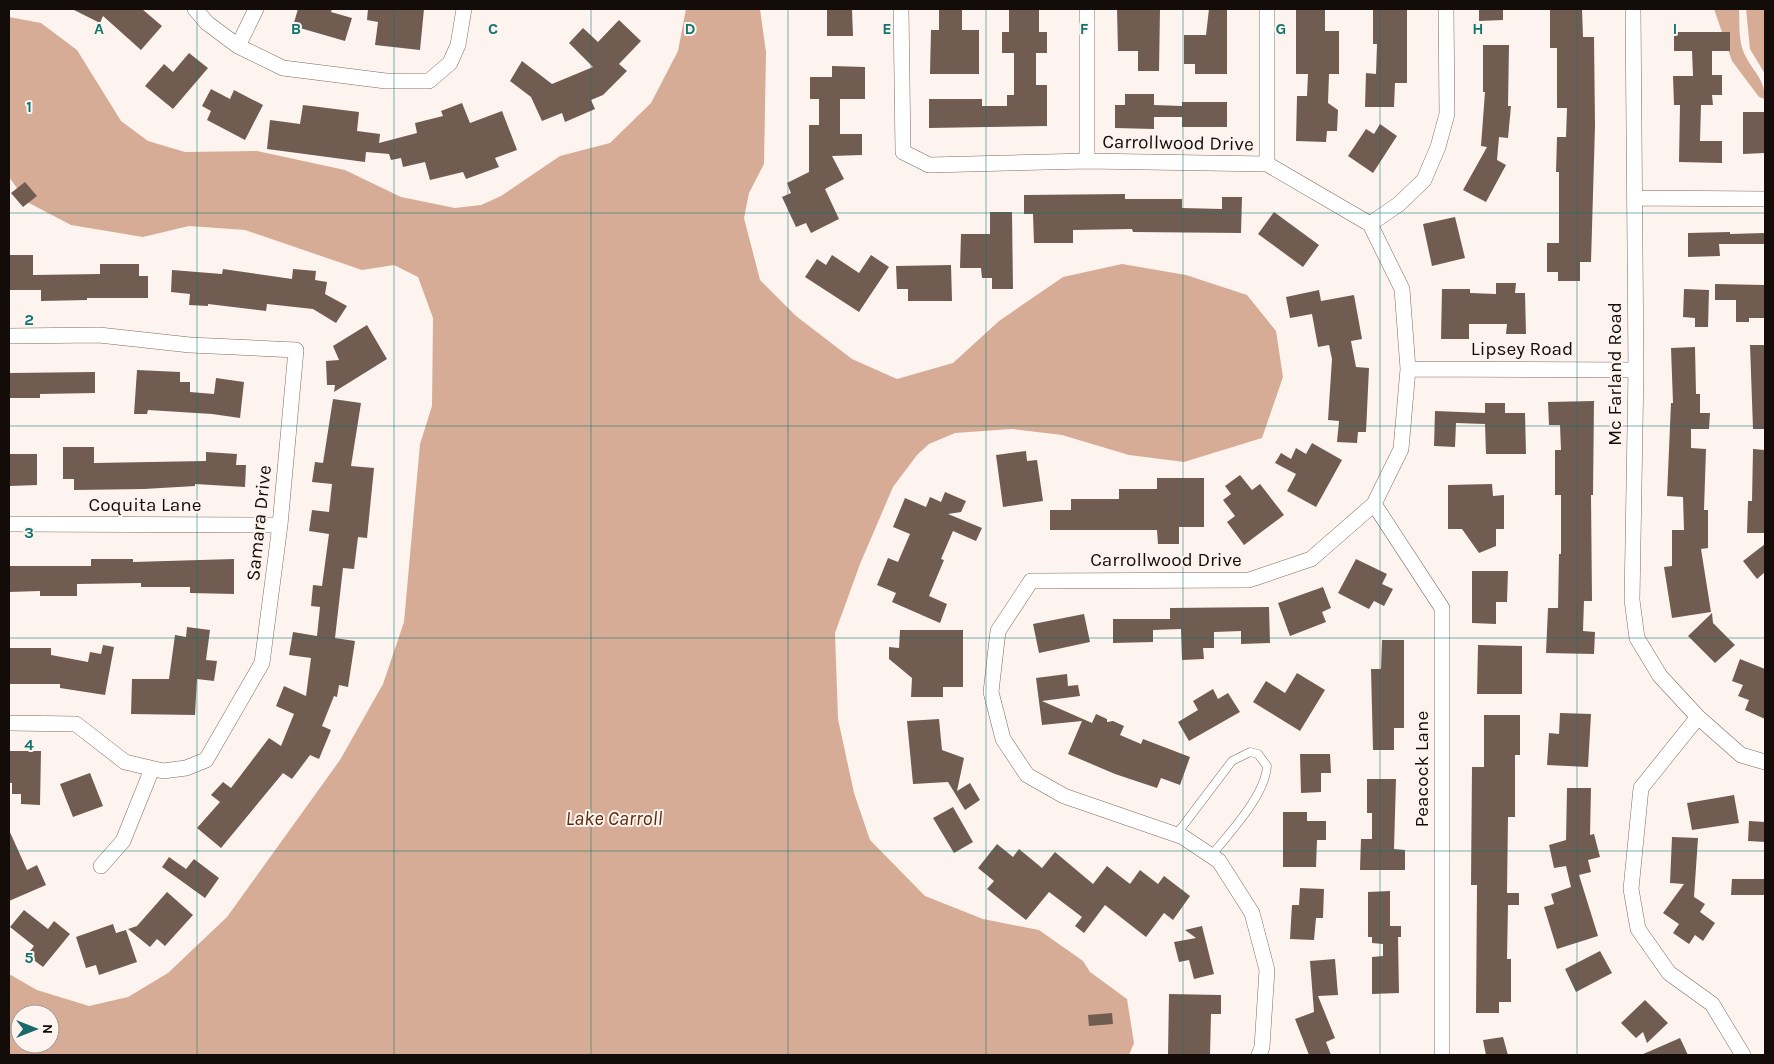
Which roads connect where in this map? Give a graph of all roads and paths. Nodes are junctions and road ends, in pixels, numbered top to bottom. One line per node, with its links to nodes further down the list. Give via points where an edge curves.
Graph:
1 (195, 9): 9 (street)
2 (256, 9): 9 (street)
3 (464, 9): 9 (street, via 458,45 450,63 429,81 386,81 283,68)
4 (901, 9): 10 (street, Carrollwood Drive, via 903,152 929,165)
5 (1087, 9): 10 (street)
6 (1267, 9): 11 (street)
7 (1446, 9): 14 (street, via 1447,114 1438,147 1424,180 1399,204)
8 (1633, 9): 12 (street, Mc Farland Road)
9 (238, 46)
10 (1087, 161): 11 (street, Carrollwood Drive)
11 (1267, 164): 14 (street, Carrollwood Drive)
12 (1635, 198): 13 (street); 17 (street, Mc Farland Road)
13 (1765, 199)
14 (1370, 224): 16 (street, Carrollwood Drive, via 1402,289)
15 (9, 336): 20 (street, Samara Drive, via 99,335 190,345 296,350)
16 (1408, 369): 17 (street, Lipsey Road); 18 (street, Carrollwood Drive, via 1401,449)
17 (1636, 370): 21 (street, Mc Farland Road, via 1632,600 1637,638 1660,676)
18 (1374, 504): 25 (street, Carrollwood Drive, via 1312,559 1249,580 1031,581 998,631 992,692 1003,738 1027,775 1064,796); 29 (street, Peacock Lane, via 1442,608)
19 (9, 524): 20 (street, Coquita Lane)
20 (280, 525): 24 (street, Samara Drive, via 262,663 206,760 186,768)
21 (1698, 717): 23 (street, Mc Farland Road, via 1741,755); 30 (street, via 1641,788 1630,889 1638,929 1669,973 1712,1004)
22 (9, 723): 24 (street, Samara Drive, via 76,724 125,762)
23 (1765, 762)
24 (152, 769): 27 (street, via 123,841)
25 (1176, 835): 26 (street, Carrollwood Drive); 26 (lane, via 1232,761 1250,752 1258,754 1268,766 1260,791)
26 (1211, 856): 28 (street, Carrollwood Drive, via 1219,861 1252,913 1267,970)
27 (101, 866)
28 (1259, 1055)
29 (1442, 1055)
30 (1744, 1055)

